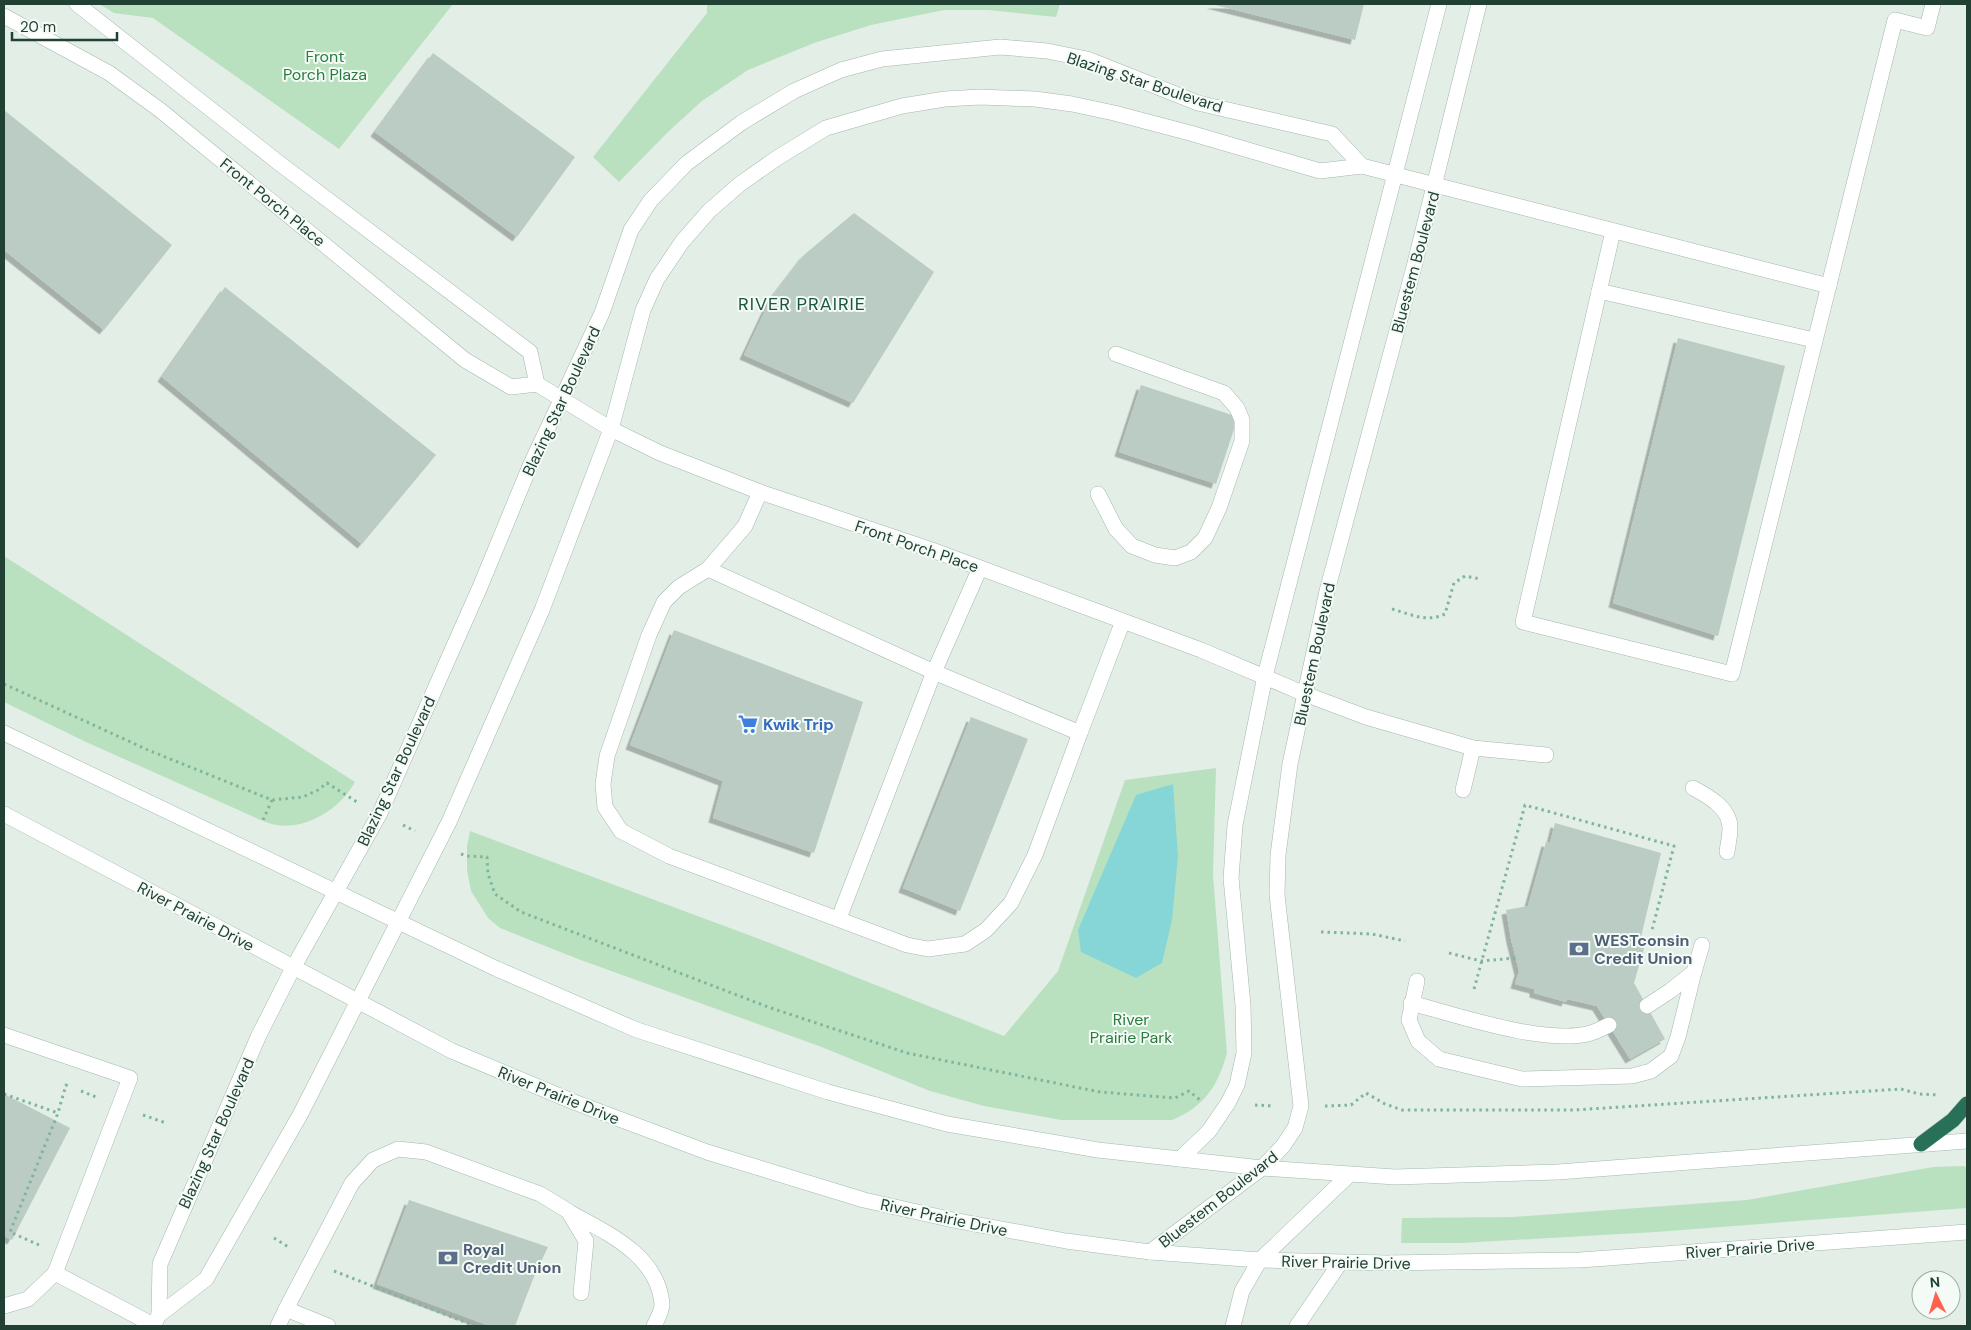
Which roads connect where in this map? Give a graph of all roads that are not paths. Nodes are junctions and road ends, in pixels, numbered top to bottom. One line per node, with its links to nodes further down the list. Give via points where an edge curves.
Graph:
1 (77, 4): 14 (street, Front Porch Place, via 279,163 530,352)
2 (1439, 4): 7 (street)
3 (1480, 4): 8 (street, Bluestem Boulevard)
4 (1933, 4): 10 (street, via 1927,28 1895,20)
5 (4, 16): 14 (street, Front Porch Place, via 110,73 160,110 465,360 511,387)
6 (1362, 166): 7 (street, Blazing Star Boulevard); 15 (street, Blazing Star Boulevard, via 1332,134 1198,103 1087,59 1047,51 1000,47 918,54 840,70 794,91 741,123 687,163 651,200 631,230 602,313); 16 (street, Blazing Star Boulevard, via 1320,171 1114,113 1035,99 945,99 902,106 826,128 740,184 709,211 682,242 657,279 643,310)
7 (1395, 174): 8 (street, Blazing Star Boulevard); 23 (street)
8 (1435, 185): 9 (street, Blazing Star Boulevard); 24 (street, Bluestem Boulevard, via 1327,591)
9 (1613, 231): 10 (street, Blazing Star Boulevard); 11 (street)
10 (1829, 286): 12 (street)
11 (1600, 291): 12 (street); 12 (street, via 1523,622 1732,674)
12 (1814, 340)
13 (1116, 354): 18 (street, via 1224,393 1242,420 1242,441 1206,538 1190,552 1175,558 1132,546 1116,529)
14 (536, 384): 15 (street, Front Porch Place)
15 (561, 399): 16 (street, Front Porch Place); 33 (street, Blazing Star Boulevard, via 380,813)
16 (611, 429): 17 (street, Front Porch Place, via 660,453); 35 (street, Blazing Star Boulevard, via 542,610 438,842)
17 (760, 492): 19 (street, Front Porch Place); 20 (street, via 745,526)
18 (1098, 494)
19 (980, 568): 21 (street, Front Porch Place); 22 (street)
20 (708, 569): 22 (street); 34 (street, via 664,602 607,756 603,784 605,807 621,831 669,856)
21 (1123, 621): 23 (street, Front Porch Place); 26 (street)
22 (934, 672): 26 (street); 34 (street)
23 (1266, 676): 24 (street, Front Porch Place); 48 (street, via 1235,825 1231,878 1244,1005 1244,1053 1237,1085 1228,1103 1209,1131)
24 (1305, 694): 27 (street, Front Porch Place, via 1366,717); 49 (street, Bluestem Boulevard, via 1290,764 1278,855 1277,895 1301,1106 1295,1128)
25 (4, 733): 33 (street)
26 (1080, 733): 34 (street, via 1035,855 1011,903 986,930 965,944 928,949 907,945)
27 (1473, 748): 28 (street, Front Porch Place); 30 (street)
28 (1546, 755)
29 (1693, 788): 32 (street, via 1724,810 1730,825)
30 (1463, 790)
31 (4, 814): 37 (street, River Prairie Drive)
32 (1727, 852)
33 (336, 891): 35 (street); 37 (street, Blazing Star Boulevard)
34 (839, 918)
35 (398, 921): 40 (street, Blazing Star Boulevard); 48 (street, via 497,969 637,1030 828,1092 947,1124 1098,1150)
36 (1702, 945): 38 (street)
37 (294, 968): 40 (street, River Prairie Drive); 60 (street, Blazing Star Boulevard, via 259,1035 160,1264)
38 (1694, 972): 41 (street, via 1671,1056 1651,1071 1632,1076 1522,1079 1439,1059 1418,1042 1409,1020); 42 (street)
39 (1417, 981): 41 (street)
40 (358, 1003): 53 (street, River Prairie Drive, via 452,1051 574,1102 707,1152 789,1178 864,1200 953,1220 1066,1241); 60 (street, Blazing Star Boulevard, via 300,1115 206,1279)
41 (1411, 1004): 43 (street, via 1530,1034 1569,1036 1591,1033)
42 (1647, 1006)
43 (1609, 1025)
44 (4, 1035): 56 (street, via 130,1078)
45 (1967, 1104): 47 (highway, via 1953,1120)
46 (1967, 1142): 47 (street)
47 (1921, 1144): 50 (street, via 1558,1172 1423,1177)
48 (1180, 1159): 49 (street)
49 (1262, 1168): 50 (street); 53 (street, Bluestem Boulevard)
50 (1349, 1175): 54 (street)
51 (568, 1211): 57 (street, via 586,1241); 59 (street, via 540,1194 426,1152 398,1149 373,1160 352,1183); 63 (street, via 622,1241 653,1273 662,1306)
52 (1967, 1232): 55 (street, River Prairie Drive, via 1580,1260)
53 (1150, 1252): 54 (street, River Prairie Drive)
54 (1260, 1260): 55 (street, River Prairie Drive); 64 (street, via 1242,1291)
55 (1340, 1263): 65 (street)
56 (55, 1274): 58 (street, via 28,1299); 60 (street)
57 (581, 1293)
58 (4, 1306)
59 (286, 1309): 61 (street); 62 (street)
60 (155, 1323)
61 (278, 1326)
62 (328, 1326)
63 (654, 1326)
64 (1233, 1326)
65 (1297, 1326)

